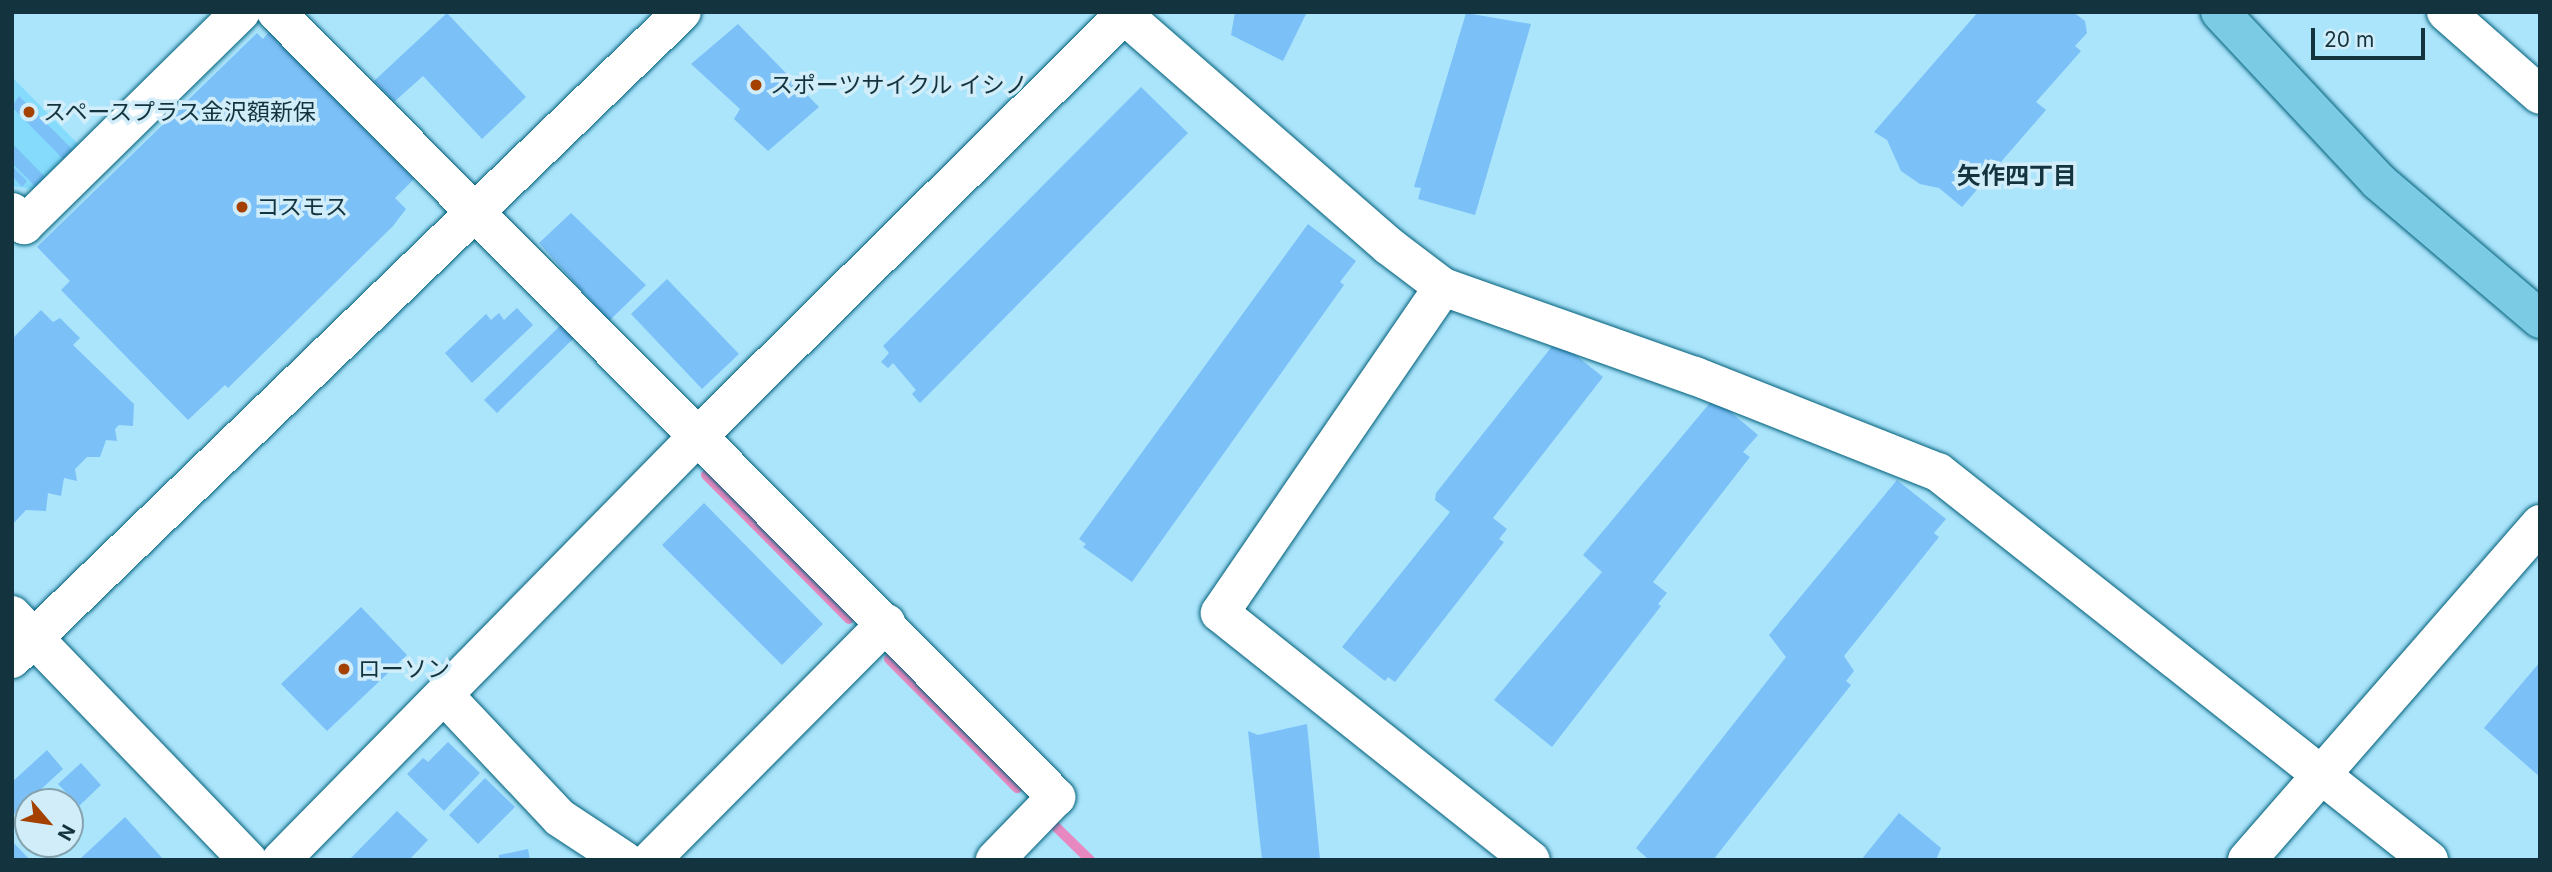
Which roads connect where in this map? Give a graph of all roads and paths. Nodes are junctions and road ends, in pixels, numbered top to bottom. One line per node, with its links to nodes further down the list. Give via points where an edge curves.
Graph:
1 (241, 12): 8 (street, via 24,225)
2 (276, 12): 9 (street)
3 (682, 12): 9 (street)
4 (2220, 12): 11 (main road, via 2378,181)
5 (2446, 12): 7 (street)
6 (1125, 14): 10 (street, via 1389,246); 12 (street)
7 (2540, 94)
8 (12, 212)
9 (473, 212): 12 (street); 15 (street)
10 (1443, 287): 17 (street, via 1695,376 1938,472); 23 (street, via 1220,613)
11 (2538, 315)
12 (697, 437): 14 (street); 16 (street)
13 (2540, 524): 17 (street)
14 (886, 623): 21 (street); 22 (street, via 1056,797)
15 (20, 637): 18 (street)
16 (444, 695): 19 (street); 20 (street, via 560,818)
17 (2319, 772): 24 (street); 25 (street)
18 (248, 860)
19 (281, 860)
20 (624, 860)
21 (651, 860)
22 (995, 860)
23 (1531, 860)
24 (2247, 860)
25 (2430, 860)

